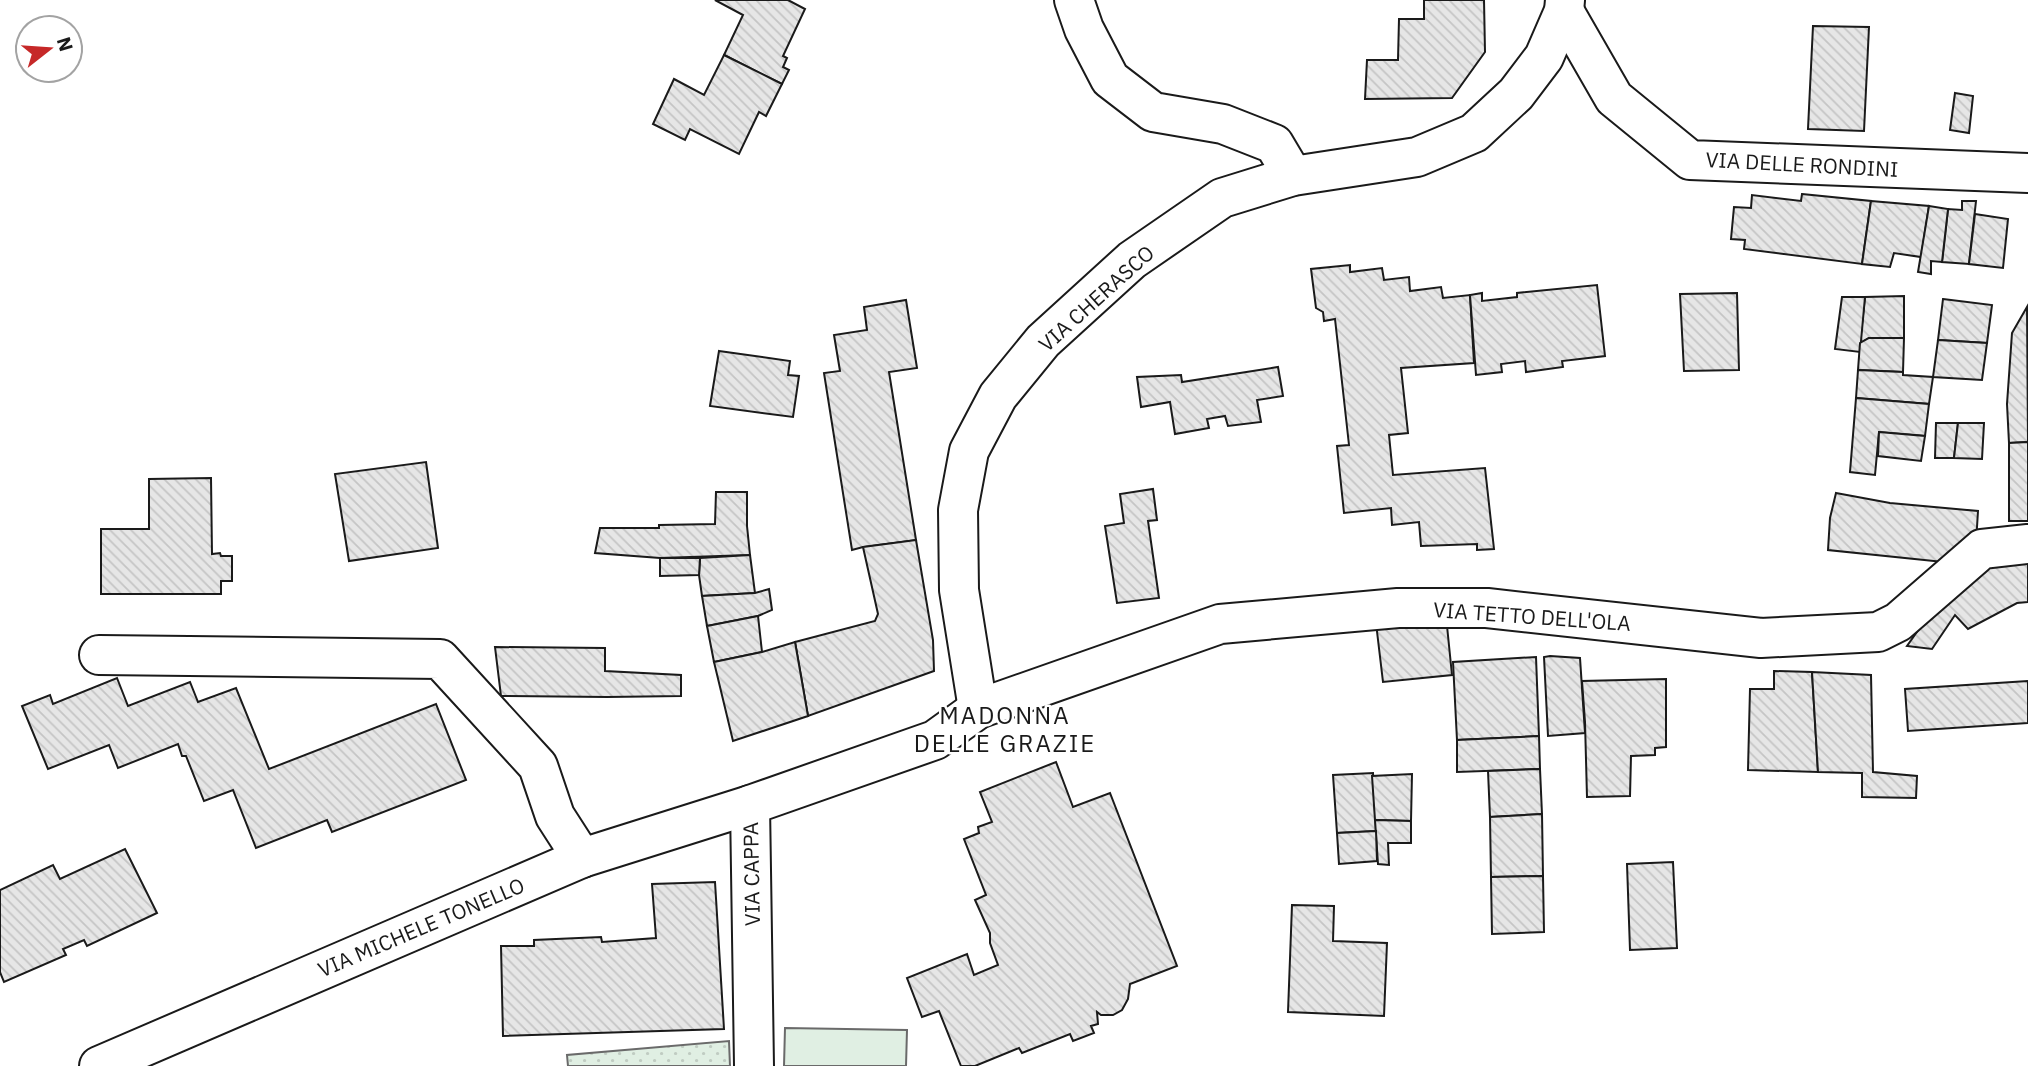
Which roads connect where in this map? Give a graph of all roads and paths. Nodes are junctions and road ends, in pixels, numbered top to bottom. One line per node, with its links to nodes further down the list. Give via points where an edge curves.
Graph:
1 (1074, 0): 4 (street, via 1110,79 1153,112 1223,124 1274,145)
2 (1564, 6): 3 (street, VIA DELLE RONDINI, via 1614,98 1690,159); 4 (street, VIA CHERASCO, via 1544,57 1516,94 1474,133 1417,157)
3 (2028, 173)
4 (1293, 176): 7 (street, VIA CHERASCO, via 1222,198 1132,260 1043,341 998,396 969,451 958,510 959,590)
5 (2028, 544): 7 (street, VIA TETTO DELL'OLA, via 1982,548 1898,622 1878,632 1761,638 1486,608 1345,612 1220,624)
6 (99, 655): 9 (street, via 440,659 538,766 555,816)
7 (978, 709): 8 (street, VIA CAPPA, via 935,740)
8 (750, 805): 9 (street, VIA MICHELE TONELLO); 11 (street, VIA CAPPA)
9 (582, 858): 10 (street, VIA MICHELE TONELLO)
10 (99, 1066)
11 (754, 1066)

